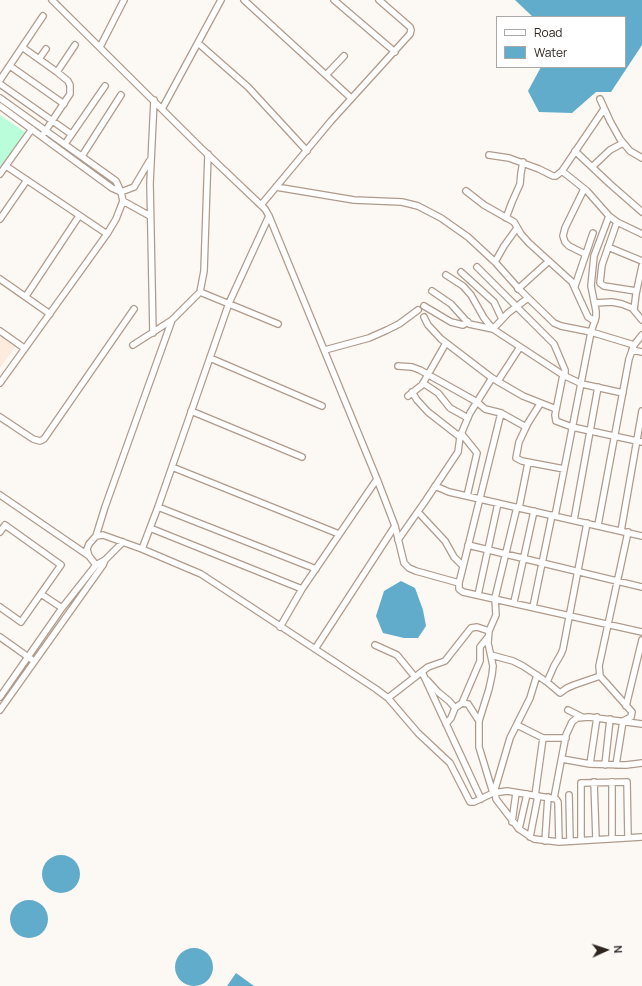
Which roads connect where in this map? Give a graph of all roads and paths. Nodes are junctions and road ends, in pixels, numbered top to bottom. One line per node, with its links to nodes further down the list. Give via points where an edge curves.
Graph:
1 (52, 0): 8 (street)
2 (63, 0): 8 (street)
3 (124, 0): 13 (street)
4 (221, 0): 10 (street)
5 (244, 0): 20 (street)
6 (334, 0): 15 (street)
7 (379, 0): 15 (street, via 411,30)
8 (59, 7): 13 (street)
9 (44, 16): 12 (street)
10 (198, 43): 31 (street); 40 (street, via 248,88)
11 (75, 45): 19 (street)
12 (22, 47): 17 (street); 18 (street)
13 (100, 47): 27 (street)
14 (46, 49): 17 (street)
15 (395, 52): 26 (street)
16 (344, 56): 20 (street)
17 (39, 59): 19 (street)
18 (10, 66): 21 (street); 29 (street)
19 (57, 72): 29 (street, via 70,85 70,94)
20 (326, 75): 26 (street)
21 (0, 80)
22 (0, 84): 33 (street)
23 (104, 86): 36 (street)
24 (121, 95): 44 (street)
25 (0, 98): 35 (street)
26 (352, 98): 40 (street)
27 (154, 100): 31 (street); 46 (street)
28 (600, 100): 32 (street)
29 (64, 104): 33 (street)
30 (0, 106): 34 (street)
31 (162, 109): 42 (street)
32 (604, 109): 38 (street); 41 (street)
33 (52, 121): 35 (street); 36 (street)
34 (32, 129): 37 (street); 48 (street)
35 (46, 131): 37 (street); 39 (street)
36 (71, 134): 39 (street)
37 (42, 136): 56 (street)
38 (623, 143): 45 (street); 49 (street, via 610,150)
39 (64, 144): 44 (street)
40 (307, 151): 53 (street)
41 (576, 151): 49 (street); 50 (street)
42 (208, 154): 58 (street); 84 (street, via 204,271)
43 (489, 155): 47 (street)
44 (82, 156): 56 (street, via 116,181)
45 (642, 158)
46 (151, 159): 56 (street, via 134,186); 61 (street)
47 (523, 162): 50 (street, via 553,176); 64 (street, via 520,184)
48 (6, 166): 51 (street); 52 (street)
49 (592, 167): 59 (street)
50 (562, 171): 54 (street)
51 (0, 174)
52 (27, 180): 60 (street); 65 (street)
53 (276, 187): 58 (street); 75 (street, via 354,200 411,203 454,227)
54 (584, 189): 63 (street); 72 (street, via 563,236 569,246)
55 (466, 191): 64 (street)
56 (121, 192): 57 (street)
57 (123, 201): 61 (street); 69 (street)
58 (261, 204): 62 (street)
59 (642, 212)
60 (79, 216): 69 (street); 86 (street)
61 (150, 216): 106 (street)
62 (269, 216): 88 (street); 113 (street)
63 (609, 216): 66 (street); 89 (street, via 594,256 591,286)
64 (506, 218): 67 (street, via 514,222)
65 (0, 219)
66 (617, 222): 70 (street); 71 (street)
67 (517, 228): 73 (street); 75 (street)
68 (593, 233): 72 (street)
69 (107, 234): 95 (street)
70 (642, 234)
71 (608, 247): 74 (street); 83 (street, via 600,283 604,286)
72 (585, 254): 81 (street)
73 (549, 261): 81 (street); 82 (street)
74 (642, 261)
75 (495, 262): 82 (street)
76 (642, 266): 83 (street)
77 (477, 267): 91 (street)
78 (461, 272): 97 (street, via 494,302)
79 (446, 275): 103 (street, via 463,286 471,295)
80 (0, 279): 86 (street)
81 (575, 286): 100 (street, via 588,317)
82 (518, 289): 87 (street)
83 (636, 291): 94 (street)
84 (200, 292): 88 (street); 98 (street)
85 (432, 292): 101 (street, via 451,304)
86 (26, 296): 95 (street)
87 (528, 298): 91 (street); 105 (street, via 554,323)
88 (229, 303): 102 (street); 115 (street)
89 (595, 303): 94 (street, via 617,303); 100 (street)
90 (424, 306): 101 (street, via 451,322 463,325)
91 (517, 306): 97 (street); 118 (street, via 554,344 565,370)
92 (134, 309): 133 (street, via 44,439 33,439)
93 (418, 310): 113 (street, via 399,324 369,338)
94 (634, 310): 99 (street)
95 (50, 314): 111 (street)
96 (424, 317): 108 (street, via 434,332)
97 (502, 319): 103 (street)
98 (172, 320): 106 (street); 165 (street)
99 (642, 320)
100 (595, 321): 105 (street)
101 (468, 322): 103 (street)
102 (278, 324)
103 (493, 329): 110 (street)
104 (0, 331): 111 (street)
105 (591, 332): 112 (street); 123 (street)
106 (153, 333): 109 (street)
107 (642, 335): 112 (street)
108 (446, 343): 117 (street); 119 (street)
109 (132, 345)
110 (520, 347): 118 (street); 120 (street)
111 (24, 348): 121 (street)
112 (633, 348): 114 (street); 125 (street)
113 (325, 350): 145 (street)
114 (642, 352)
115 (210, 358): 128 (street); 130 (street)
116 (398, 366): 117 (street, via 412,367)
117 (428, 374): 122 (street); 126 (street)
118 (564, 376): 123 (street); 129 (street)
119 (492, 378): 120 (street); 126 (street)
120 (498, 381): 127 (street)
121 (0, 383)
122 (423, 383): 134 (street, via 438,393 450,408); 138 (street, via 410,394 428,412)
123 (582, 384): 124 (street); 136 (street)
124 (598, 387): 125 (street); 137 (street)
125 (623, 393): 139 (street)
126 (477, 402): 132 (street, via 485,409); 134 (street)
127 (540, 404): 129 (street); 135 (street)
128 (322, 406)
129 (556, 409): 136 (street, via 556,421)
130 (191, 411): 141 (street); 143 (street)
131 (642, 411): 140 (street)
132 (501, 413): 135 (street); 149 (street)
133 (0, 417)
134 (468, 418): 138 (street)
135 (526, 426): 142 (street, via 516,458)
136 (572, 428): 137 (street); 144 (street)
137 (590, 431): 139 (street); 156 (street)
138 (460, 435): 146 (street, via 458,452); 148 (street, via 477,453)
139 (615, 436): 140 (street); 158 (street)
140 (639, 441): 161 (street)
141 (302, 457)
142 (528, 463): 144 (street); 152 (street)
143 (172, 467): 151 (street); 164 (street)
144 (564, 469): 155 (street)
145 (377, 479): 159 (street); 164 (street)
146 (435, 486): 148 (street); 154 (street)
147 (0, 495): 173 (street)
148 (467, 496): 149 (street)
149 (479, 498): 150 (street); 169 (street)
150 (498, 503): 152 (street); 171 (street)
151 (158, 507): 160 (street); 179 (street)
152 (518, 507): 153 (street); 172 (street)
153 (534, 511): 155 (street); 174 (street)
154 (418, 512): 167 (street); 178 (street)
155 (553, 516): 156 (street); 176 (street)
156 (574, 520): 157 (street)
157 (587, 523): 158 (street); 180 (street)
158 (598, 525): 161 (street)
159 (395, 526): 167 (street); 200 (street)
160 (150, 528): 170 (street); 184 (street)
161 (620, 531): 163 (street)
162 (0, 532): 185 (street, via 5,525 61,565)
163 (628, 532): 166 (street); 181 (street)
164 (339, 534): 179 (street)
165 (96, 536): 168 (street, via 103,535); 173 (street, via 87,549)
166 (642, 536)
167 (398, 540): 182 (street, via 403,560 409,568)
168 (124, 542): 170 (street); 175 (street)
169 (468, 544): 171 (street); 178 (street)
170 (142, 549): 194 (street, via 195,571)
171 (488, 549): 172 (street); 186 (street)
172 (506, 554): 174 (street); 187 (street)
173 (88, 556): 177 (street)
174 (524, 558): 176 (street); 188 (street)
175 (105, 560): 177 (street); 203 (street)
176 (542, 562): 180 (street); 190 (street)
177 (96, 565): 191 (street)
178 (463, 566): 182 (street)
179 (316, 569): 184 (street)
180 (578, 571): 181 (street); 192 (street)
181 (617, 581): 183 (street); 193 (street)
182 (459, 583): 186 (street, via 461,591)
183 (642, 587)
184 (302, 589): 194 (street)
185 (40, 594): 189 (street, via 21,622); 191 (street)
186 (478, 594): 187 (street)
187 (495, 598): 188 (street); 196 (street, via 496,615)
188 (514, 602): 190 (street)
189 (0, 607)
190 (533, 607): 192 (street)
191 (62, 608): 202 (street)
192 (569, 614): 193 (street); 209 (street, via 561,654)
193 (607, 623): 195 (street); 206 (street, via 598,666)
194 (280, 627): 200 (street)
195 (642, 632)
196 (488, 634): 201 (street); 204 (street, via 477,627 471,628 445,660 433,664); 212 (street, via 480,648 480,661)
197 (0, 637): 202 (street)
198 (642, 640): 213 (street)
199 (375, 645): 207 (street, via 397,655)
200 (315, 649): 211 (street)
201 (491, 655): 205 (street, via 513,661); 220 (street, via 492,675)
202 (28, 657): 203 (street); 210 (street)
203 (34, 662): 215 (street)
204 (422, 672): 207 (street); 208 (street)
205 (537, 675): 209 (street); 224 (street, via 530,698)
206 (600, 676): 209 (street, via 574,684 560,693); 213 (street)
207 (415, 677): 211 (street)
208 (425, 678): 214 (street); 222 (street)
209 (547, 682)
210 (0, 698)
211 (388, 698): 241 (street, via 418,733 450,763 469,801 472,803)
212 (462, 703): 214 (street); 220 (street, via 468,704)
213 (626, 706): 221 (street, via 632,712 631,717)
214 (455, 708): 222 (street)
215 (0, 710)
216 (568, 710): 217 (street)
217 (582, 717): 218 (street); 226 (street, via 572,722)
218 (596, 717): 219 (street); 229 (street)
219 (610, 719): 221 (street); 230 (street)
220 (479, 721): 234 (street, via 479,747)
221 (623, 721): 223 (street); 231 (street)
222 (446, 724): 241 (street)
223 (642, 724)
224 (517, 725): 225 (street); 234 (street, via 510,738)
225 (543, 738): 226 (street); 238 (street)
226 (566, 738): 227 (street)
227 (562, 759): 229 (street); 240 (street)
228 (642, 763): 231 (street)
229 (590, 764): 230 (street)
230 (605, 765): 231 (street)
231 (616, 765)
232 (594, 782): 233 (street); 248 (street); 249 (street, via 581,783)
233 (612, 782): 244 (street, via 627,782); 247 (street)
234 (494, 793): 235 (street); 241 (street); 242 (street)
235 (516, 793): 236 (street); 242 (street)
236 (527, 794): 238 (street); 243 (street)
237 (569, 795): 251 (street)
238 (537, 796): 239 (street); 246 (street)
239 (548, 797): 240 (street); 250 (street)
240 (554, 798): 252 (street, via 558,802)
241 (480, 799)
242 (512, 822): 243 (street)
243 (519, 829): 246 (street)
244 (628, 837): 245 (street); 247 (street)
245 (642, 837)
246 (530, 838): 250 (street)
247 (612, 838): 248 (street)
248 (596, 839): 249 (street)
249 (581, 840): 251 (street)
250 (545, 841): 252 (street)
251 (570, 841): 252 (street)
252 (559, 842)

